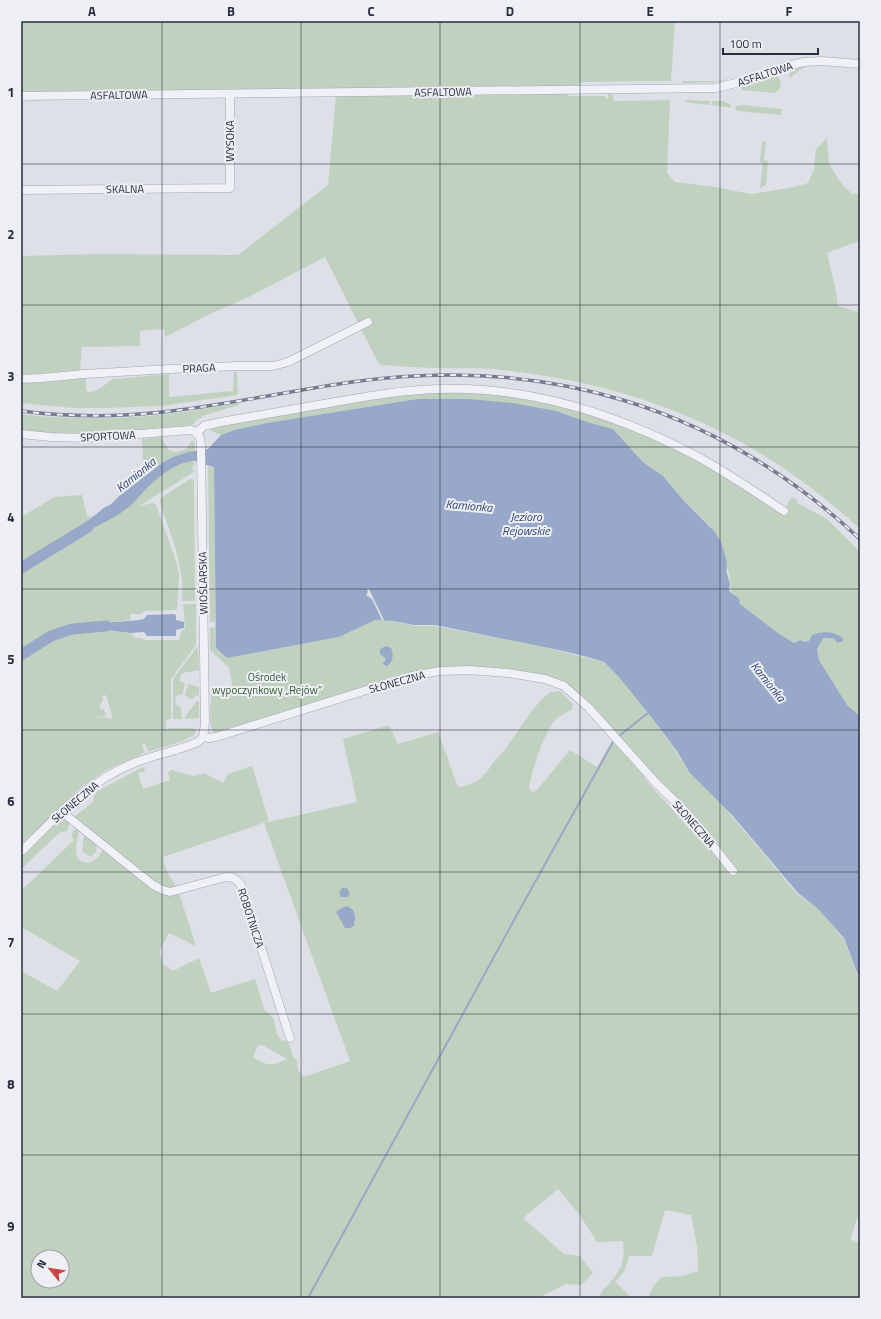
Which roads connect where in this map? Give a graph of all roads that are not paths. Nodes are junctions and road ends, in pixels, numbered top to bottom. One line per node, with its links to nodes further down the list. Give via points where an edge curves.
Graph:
1 (860, 64): 2 (street, ASFALTOWA, via 804,62 716,88)
2 (230, 94): 3 (street, ASFALTOWA); 4 (street, WYSOKA)
3 (21, 96)
4 (230, 188): 5 (street, SKALNA)
5 (21, 190)
6 (368, 322): 7 (street, PRAGA, via 277,365 185,368)
7 (21, 379)
8 (195, 432): 9 (street, SPORTOWA, via 190,430 87,438 51,438); 10 (street, via 204,426 222,422 378,395 440,389 505,393 562,403 652,435 718,468); 11 (street, WIOŚLARSKA, via 200,437 201,444 205,723)
9 (21, 434)
10 (784, 511)
11 (202, 737): 12 (street, SŁONECZNA, via 194,744 119,770 89,788); 14 (street, SŁONECZNA, via 219,736 412,676 440,671 506,672 545,679 564,686 588,707 691,818)
12 (62, 812): 13 (street, SŁONECZNA); 15 (street, ROBOTNICZA, via 153,885 163,890 174,892 226,877 237,880 242,888)
13 (21, 852)
14 (733, 871)
15 (290, 1038)

